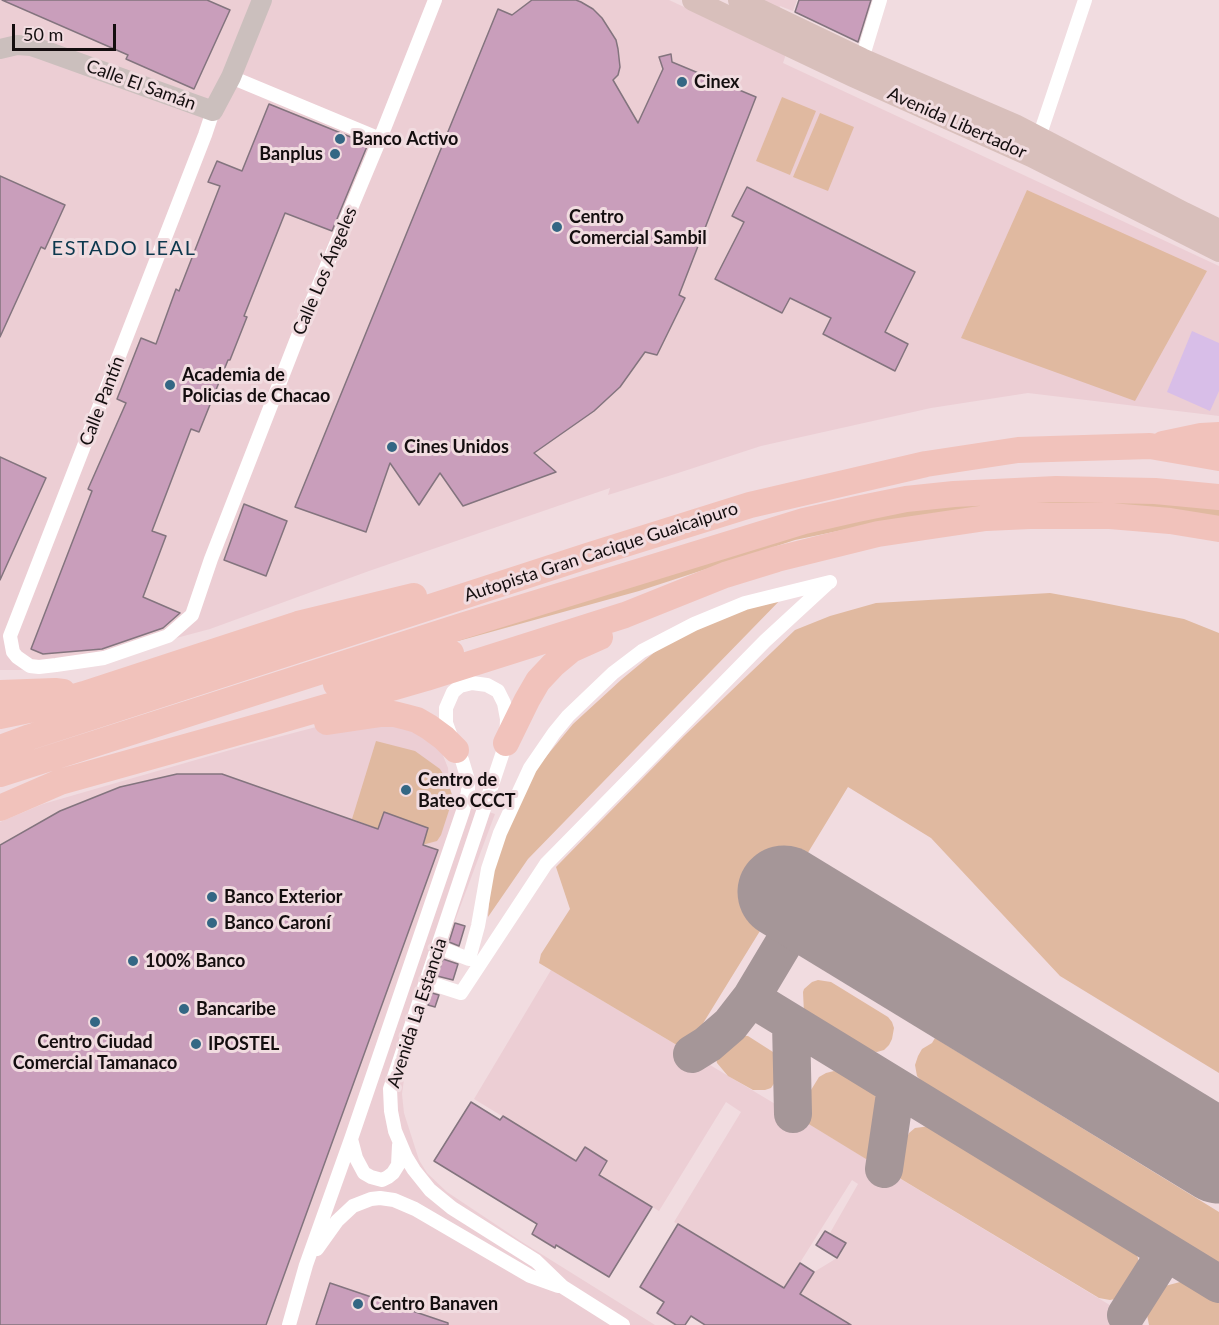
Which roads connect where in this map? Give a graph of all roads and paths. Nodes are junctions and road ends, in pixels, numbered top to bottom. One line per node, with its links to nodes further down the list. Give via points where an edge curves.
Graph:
1 (262, 0): 9 (main road, Calle Pantín)
2 (435, 0): 11 (street, Calle Los Ángeles)
3 (693, 0): 12 (main road, Avenida Libertador, via 853,76)
4 (738, 0): 8 (main road, Avenida Libertador)
5 (880, 0): 8 (street)
6 (1085, 0): 12 (street)
7 (0, 49): 10 (main road, Calle El Samán, via 31,46)
8 (862, 59): 12 (main road, Avenida Libertador, via 1015,124)
9 (231, 77): 10 (main road, Calle Pantín); 11 (street)
10 (213, 111): 22 (street, Calle Pantín, via 10,636 17,657 39,667 104,658)
11 (380, 139): 22 (street, Calle Los Ángeles, via 297,340 192,615)
12 (1036, 146): 13 (main road, Avenida Libertador); 14 (main road, Avenida Libertador)
13 (1219, 230)
14 (1219, 251)
15 (1219, 435): 16 (highway)
16 (1150, 446): 17 (highway, Autopista Gran Cacique Guaicaipuro); 20 (highway, Autopista Gran Cacique Guaicaipuro, via 1018,450 926,464 750,505)
17 (1219, 458)
18 (1219, 497): 25 (highway, Autopista Gran Cacique Guaicaipuro, via 1155,490 1056,489 906,499 794,524)
19 (1219, 529): 21 (highway, via 1170,520 1110,516 986,519 878,534 777,559)
20 (590, 555): 24 (highway, via 298,624); 29 (highway, Autopista Gran Cacique Guaicaipuro)
21 (663, 599): 25 (highway, via 624,602 298,694); 27 (highway, via 616,618); 28 (highway, via 654,614 571,650 553,665 538,681)
22 (168, 636)
23 (0, 693): 24 (highway)
24 (84, 694): 26 (highway)
25 (251, 695): 31 (highway, Autopista Gran Cacique Guaicaipuro)
26 (0, 716)
27 (271, 723): 30 (highway, via 292,729 346,718 394,714 417,720); 32 (highway, via 60,782)
28 (506, 743): 30 (street, Avenida La Estancia, via 507,719 498,691 472,683 453,692 446,708 446,723); 33 (street, Avenida La Estancia)
29 (0, 748)
30 (456, 750): 35 (street, Avenida La Estancia, via 468,780 463,811)
31 (0, 774)
32 (0, 808)
33 (438, 947): 34 (street, Avenida La Estancia); 34 (street, via 469,959 488,869 530,768 568,716 613,673 642,651 694,624 746,603 830,582 765,641 546,864 461,993)
34 (427, 982): 36 (street, Avenida La Estancia, via 390,1089 391,1111)
35 (351, 1139): 36 (street, via 364,1173 382,1180 398,1165); 37 (street, Avenida La Estancia)
36 (400, 1142): 38 (street, Avenida La Estancia, via 430,1190 536,1261)
37 (306, 1265): 38 (street, Avenida La Estancia, via 346,1211 380,1198 415,1209 530,1276); 39 (street, Avenida La Estancia)
38 (563, 1287): 40 (street, Avenida La Estancia)
39 (289, 1325)
40 (622, 1325)

